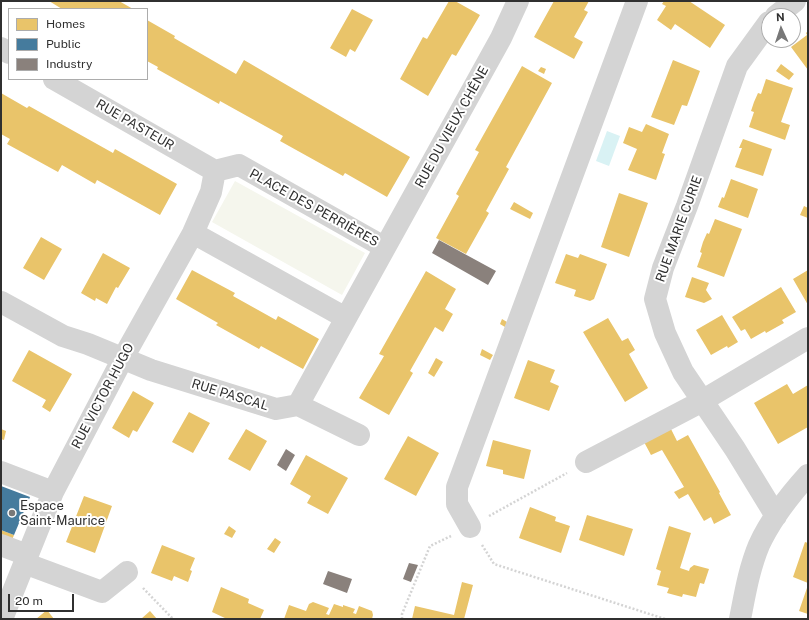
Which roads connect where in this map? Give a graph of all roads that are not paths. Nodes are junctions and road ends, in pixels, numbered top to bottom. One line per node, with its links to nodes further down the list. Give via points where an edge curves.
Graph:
1 (637, 1): 22 (street, via 457,487 457,504)
2 (795, 1): 4 (street)
3 (515, 2): 9 (street, RUE DU VIEUX CHÊNE, via 501,38)
4 (786, 8)
5 (761, 33): 14 (street, RUE MARIE CURIE, via 737,66 663,268 655,299 665,333 680,365)
6 (56, 80): 7 (street, RUE PASTEUR)
7 (215, 171): 8 (street, via 211,192); 9 (street, PLACE DES PERRIÈRES, via 239,165)
8 (193, 234): 11 (street); 13 (street, RUE VICTOR HUGO)
9 (384, 247): 11 (street, PLACE DES PERRIÈRES)
10 (1, 302): 13 (street, RUE PASCAL, via 63,336)
11 (346, 318): 15 (street, PLACE DES PERRIÈRES)
12 (808, 338): 14 (street)
13 (123, 358): 15 (street, RUE PASCAL, via 151,370 276,409); 20 (street, RUE VICTOR HUGO)
14 (702, 401): 17 (street); 21 (street, RUE MARIE CURIE)
15 (298, 405): 16 (street)
16 (359, 435)
17 (586, 462)
18 (1, 472): 20 (street)
19 (808, 475): 21 (street)
20 (53, 492): 24 (street, RUE VICTOR HUGO)
21 (776, 516): 27 (street, via 752,564)
22 (470, 527)
23 (1, 545): 24 (street)
24 (26, 559): 25 (street, via 102,592); 26 (street, RUE VICTOR HUGO)
25 (127, 572)
26 (2, 619)
27 (740, 619)

